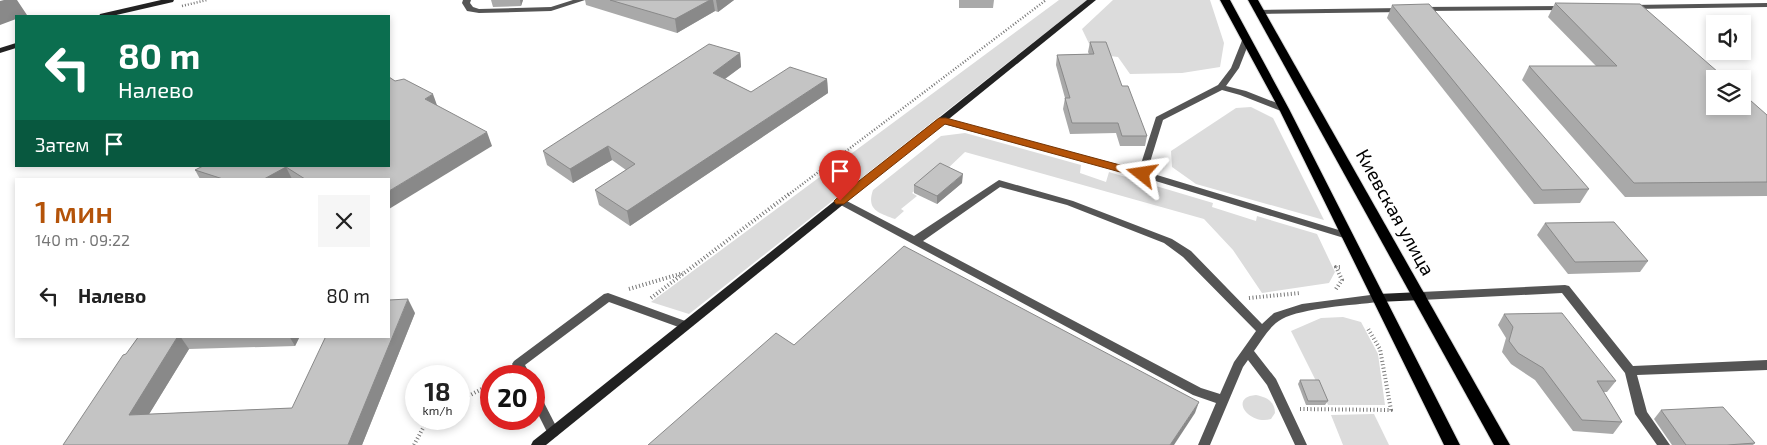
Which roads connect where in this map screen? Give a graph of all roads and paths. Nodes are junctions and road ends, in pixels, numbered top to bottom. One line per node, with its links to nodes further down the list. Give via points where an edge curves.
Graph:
1 (170, 0): 14 (main road)
2 (467, 0): 12 (lane, via 470,9 480,11)
3 (542, 0): 12 (lane)
4 (581, 0): 12 (lane)
5 (1046, 0): 26 (path)
6 (1092, 0): 20 (main road)
7 (1225, 0): 15 (main road)
8 (1253, 0): 13 (main road, Киевская улица)
9 (1767, 5): 10 (lane)
10 (1620, 7)
11 (1571, 8): 13 (lane)
12 (539, 10)
13 (1260, 12): 30 (main road, Киевская улица)
14 (106, 15)
15 (1246, 40): 18 (lane, via 1234,68); 19 (main road)
16 (15, 45): 17 (main road)
17 (0, 51)
18 (1220, 87): 19 (lane); 21 (lane, via 1159,119)
19 (1284, 109): 23 (main road)
20 (943, 121): 21 (lane); 22 (main road)
21 (1142, 174): 23 (lane)
22 (840, 201): 24 (lane); 34 (main road)
23 (1348, 236): 31 (main road)
24 (915, 242): 32 (lane, via 999,183 1070,203 1168,241 1187,254); 41 (lane, via 1197,392)
25 (1342, 267): 28 (path, via 1336,267 1342,280 1337,289)
26 (686, 272): 27 (path); 33 (path)
27 (629, 289)
28 (1328, 290)
29 (1308, 292): 32 (path)
30 (1421, 296): 31 (main road); 40 (lane, via 1565,289); 51 (main road, Киевская улица)
31 (1378, 298): 36 (lane, via 1302,308 1278,316); 50 (main road)
32 (1232, 300): 36 (lane)
33 (637, 308): 34 (lane); 38 (lane, via 608,297)
34 (684, 325): 45 (main road)
35 (1367, 327): 42 (path, via 1380,349 1391,410)
36 (1262, 331): 37 (lane)
37 (1248, 351): 41 (lane, via 1238,365); 42 (lane, via 1272,382)
38 (518, 365)
39 (1767, 365): 40 (lane)
40 (1630, 371): 52 (lane, via 1641,414)
41 (1223, 400): 48 (lane)
42 (1284, 409): 49 (lane)
43 (545, 416): 45 (lane)
44 (422, 430): 46 (path)
45 (553, 432): 47 (main road)
46 (414, 445)
47 (536, 445)
48 (1204, 445)
49 (1301, 445)
50 (1452, 445)
51 (1502, 445)
52 (1664, 445)

